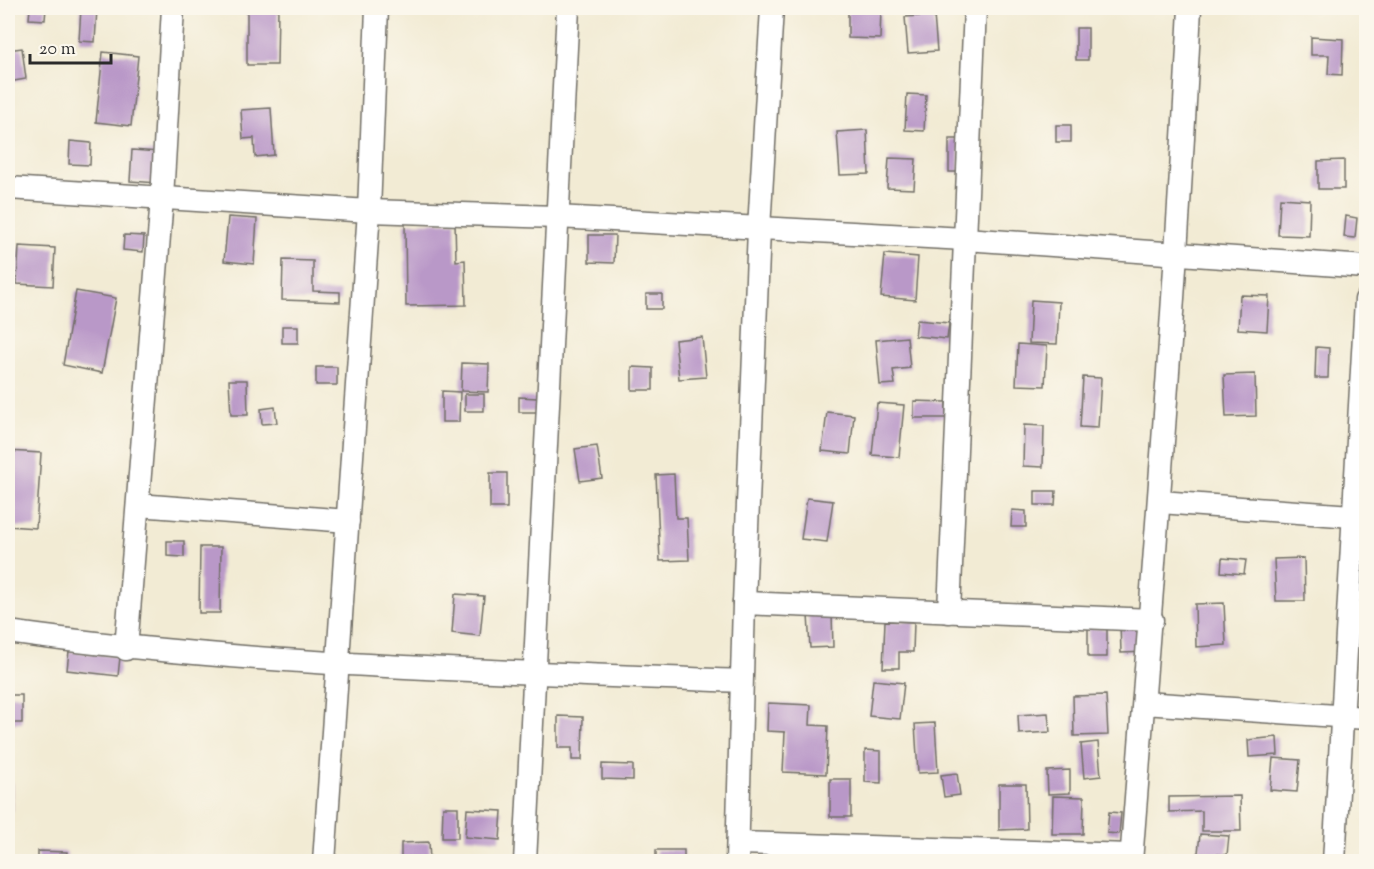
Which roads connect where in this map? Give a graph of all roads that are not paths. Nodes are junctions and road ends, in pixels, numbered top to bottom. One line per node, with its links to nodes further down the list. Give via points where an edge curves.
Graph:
1 (173, 8): 8 (street)
2 (378, 8): 9 (street)
3 (568, 8): 10 (street)
4 (772, 8): 11 (street)
5 (975, 8): 12 (street)
6 (1190, 8): 13 (street)
7 (8, 188): 8 (street)
8 (162, 198): 9 (street); 17 (street)
9 (369, 211): 10 (street); 19 (street)
10 (557, 217): 11 (street); 26 (street)
11 (759, 229): 12 (street); 20 (street)
12 (965, 239): 13 (street); 21 (street)
13 (1178, 254): 14 (street); 16 (street)
14 (1366, 267)
15 (1366, 300): 18 (street)
16 (1160, 502): 18 (street); 22 (street)
17 (138, 505): 19 (street); 24 (street)
18 (1360, 517): 29 (street)
19 (348, 521): 25 (street)
20 (744, 603): 21 (street); 27 (street)
21 (949, 612): 22 (street)
22 (1152, 620): 28 (street)
23 (8, 632): 24 (street)
24 (126, 649): 25 (street)
25 (339, 662): 26 (street); 33 (street)
26 (535, 673): 27 (street); 34 (street)
27 (741, 681): 31 (street)
28 (1144, 703): 29 (street); 32 (street)
29 (1343, 717): 30 (street); 35 (street)
30 (1366, 718)
31 (738, 852): 32 (street)
32 (1131, 858)
33 (324, 861)
34 (525, 861)
35 (1334, 861)

